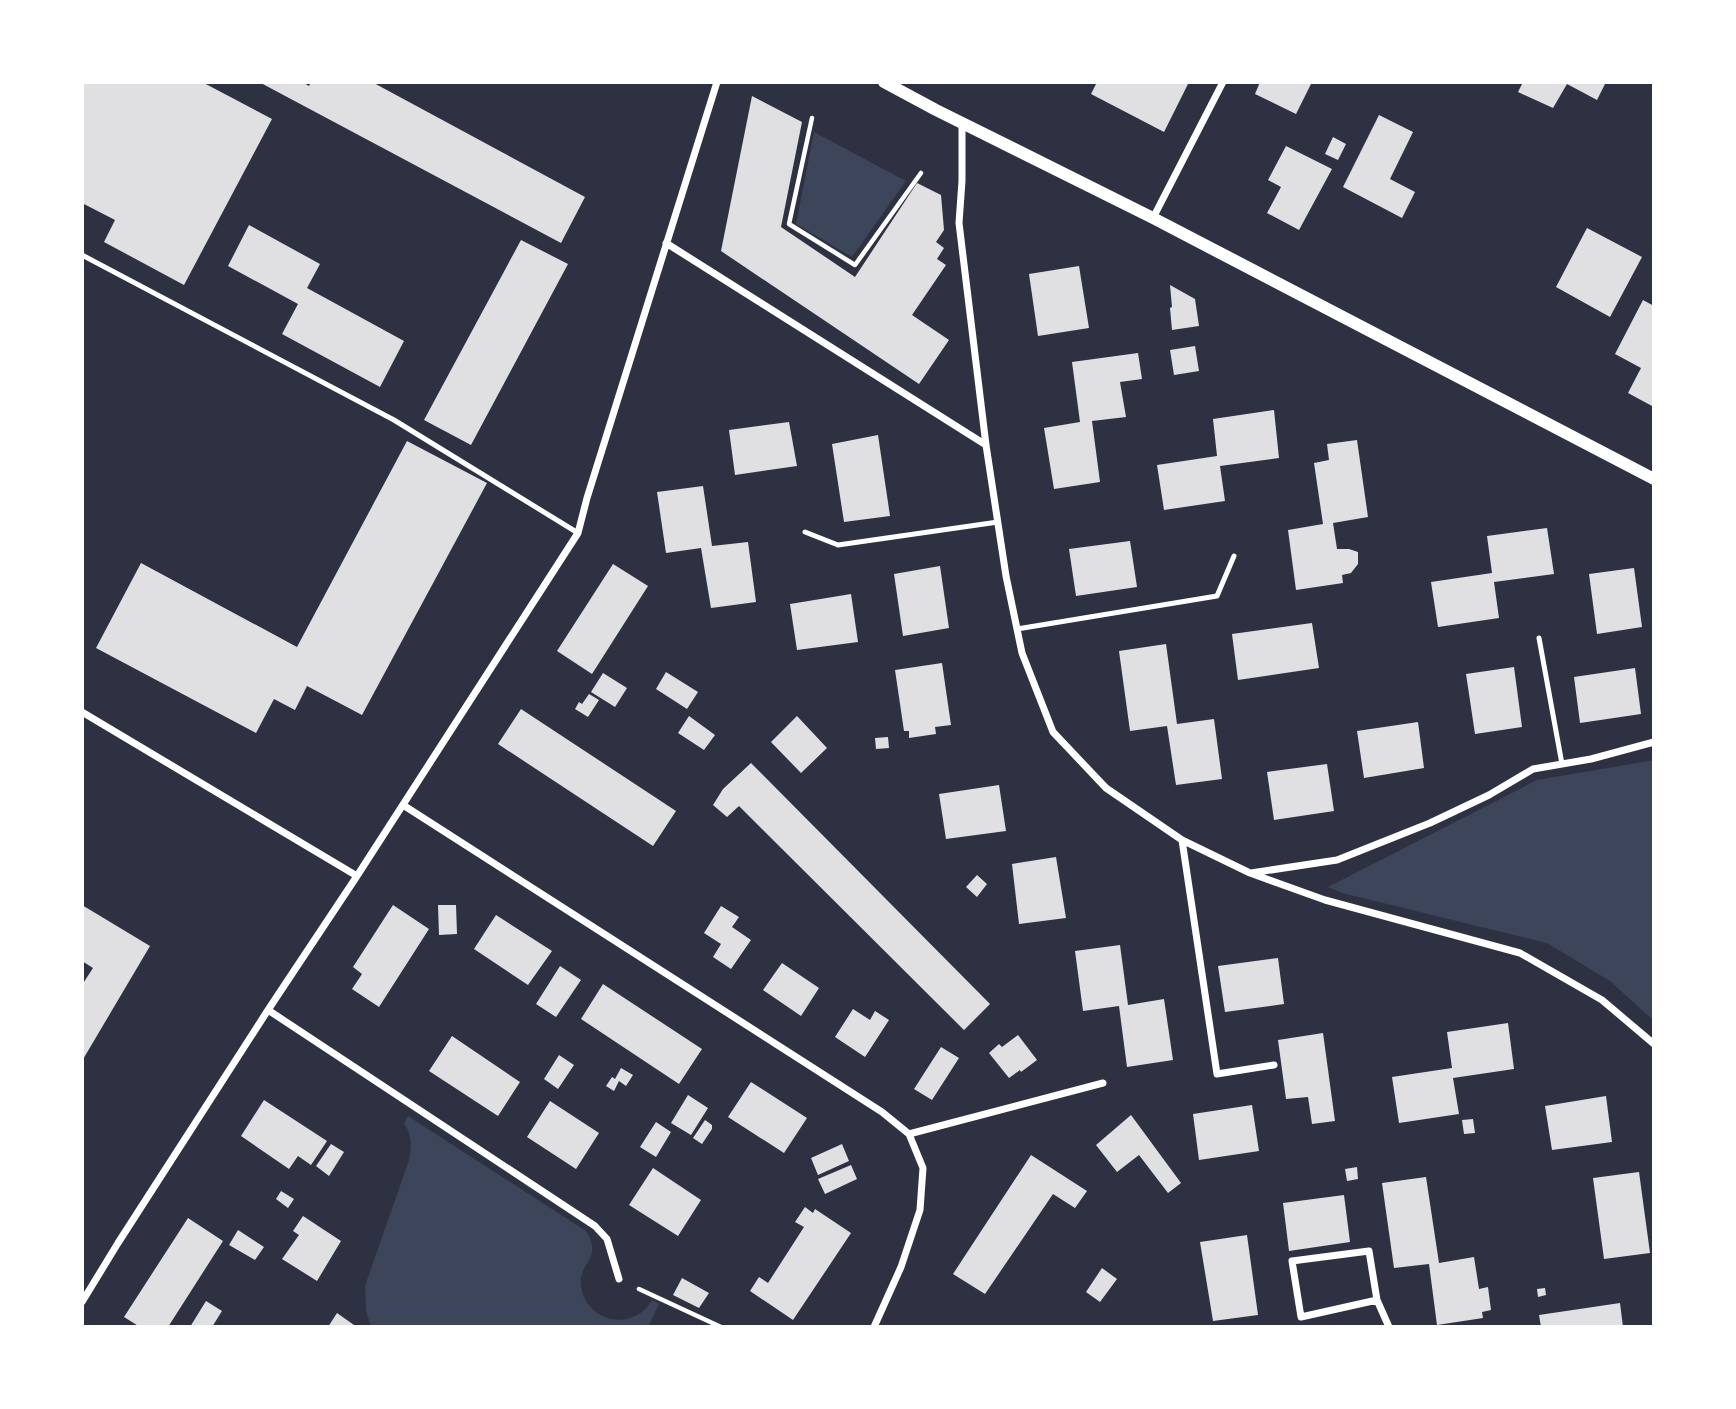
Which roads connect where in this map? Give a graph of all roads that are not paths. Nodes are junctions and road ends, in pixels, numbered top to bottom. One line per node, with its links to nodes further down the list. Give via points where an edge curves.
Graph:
1 (717, 82): 6 (street)
2 (884, 82): 4 (street)
3 (1223, 82): 5 (street)
4 (962, 122): 5 (street); 8 (street, via 959,223)
5 (1153, 218): 9 (street)
6 (666, 243): 8 (street); 12 (street)
7 (82, 255): 12 (lane, via 394,420)
8 (986, 445): 10 (street)
9 (1654, 479)
10 (998, 523): 11 (lane, via 838,545); 14 (street)
11 (804, 532)
12 (578, 533): 19 (street)
13 (1234, 556): 14 (lane, via 1217,596)
14 (1017, 629): 20 (street, via 1053,732 1106,789)
15 (1539, 638): 18 (lane)
16 (82, 712): 22 (street)
17 (1654, 742): 18 (street)
18 (1562, 764): 21 (street, via 1533,769 1430,823 1337,860)
19 (403, 805): 22 (street); 27 (street, via 882,1112)
20 (1182, 840): 21 (street); 25 (street, via 1217,1074)
21 (1250, 873): 24 (street, via 1325,900 1520,953 1602,1000)
22 (357, 876): 23 (street)
23 (268, 1010): 28 (street, via 595,1226 607,1239); 30 (street)
24 (1654, 1044)
25 (1273, 1065)
26 (1103, 1083): 27 (street)
27 (909, 1134): 31 (street, via 923,1168 920,1210)
28 (619, 1279)
29 (1377, 1300): 29 (street, via 1369,1251 1292,1261 1301,1317); 32 (street)
30 (82, 1302)
31 (874, 1327)
32 (1389, 1327)

